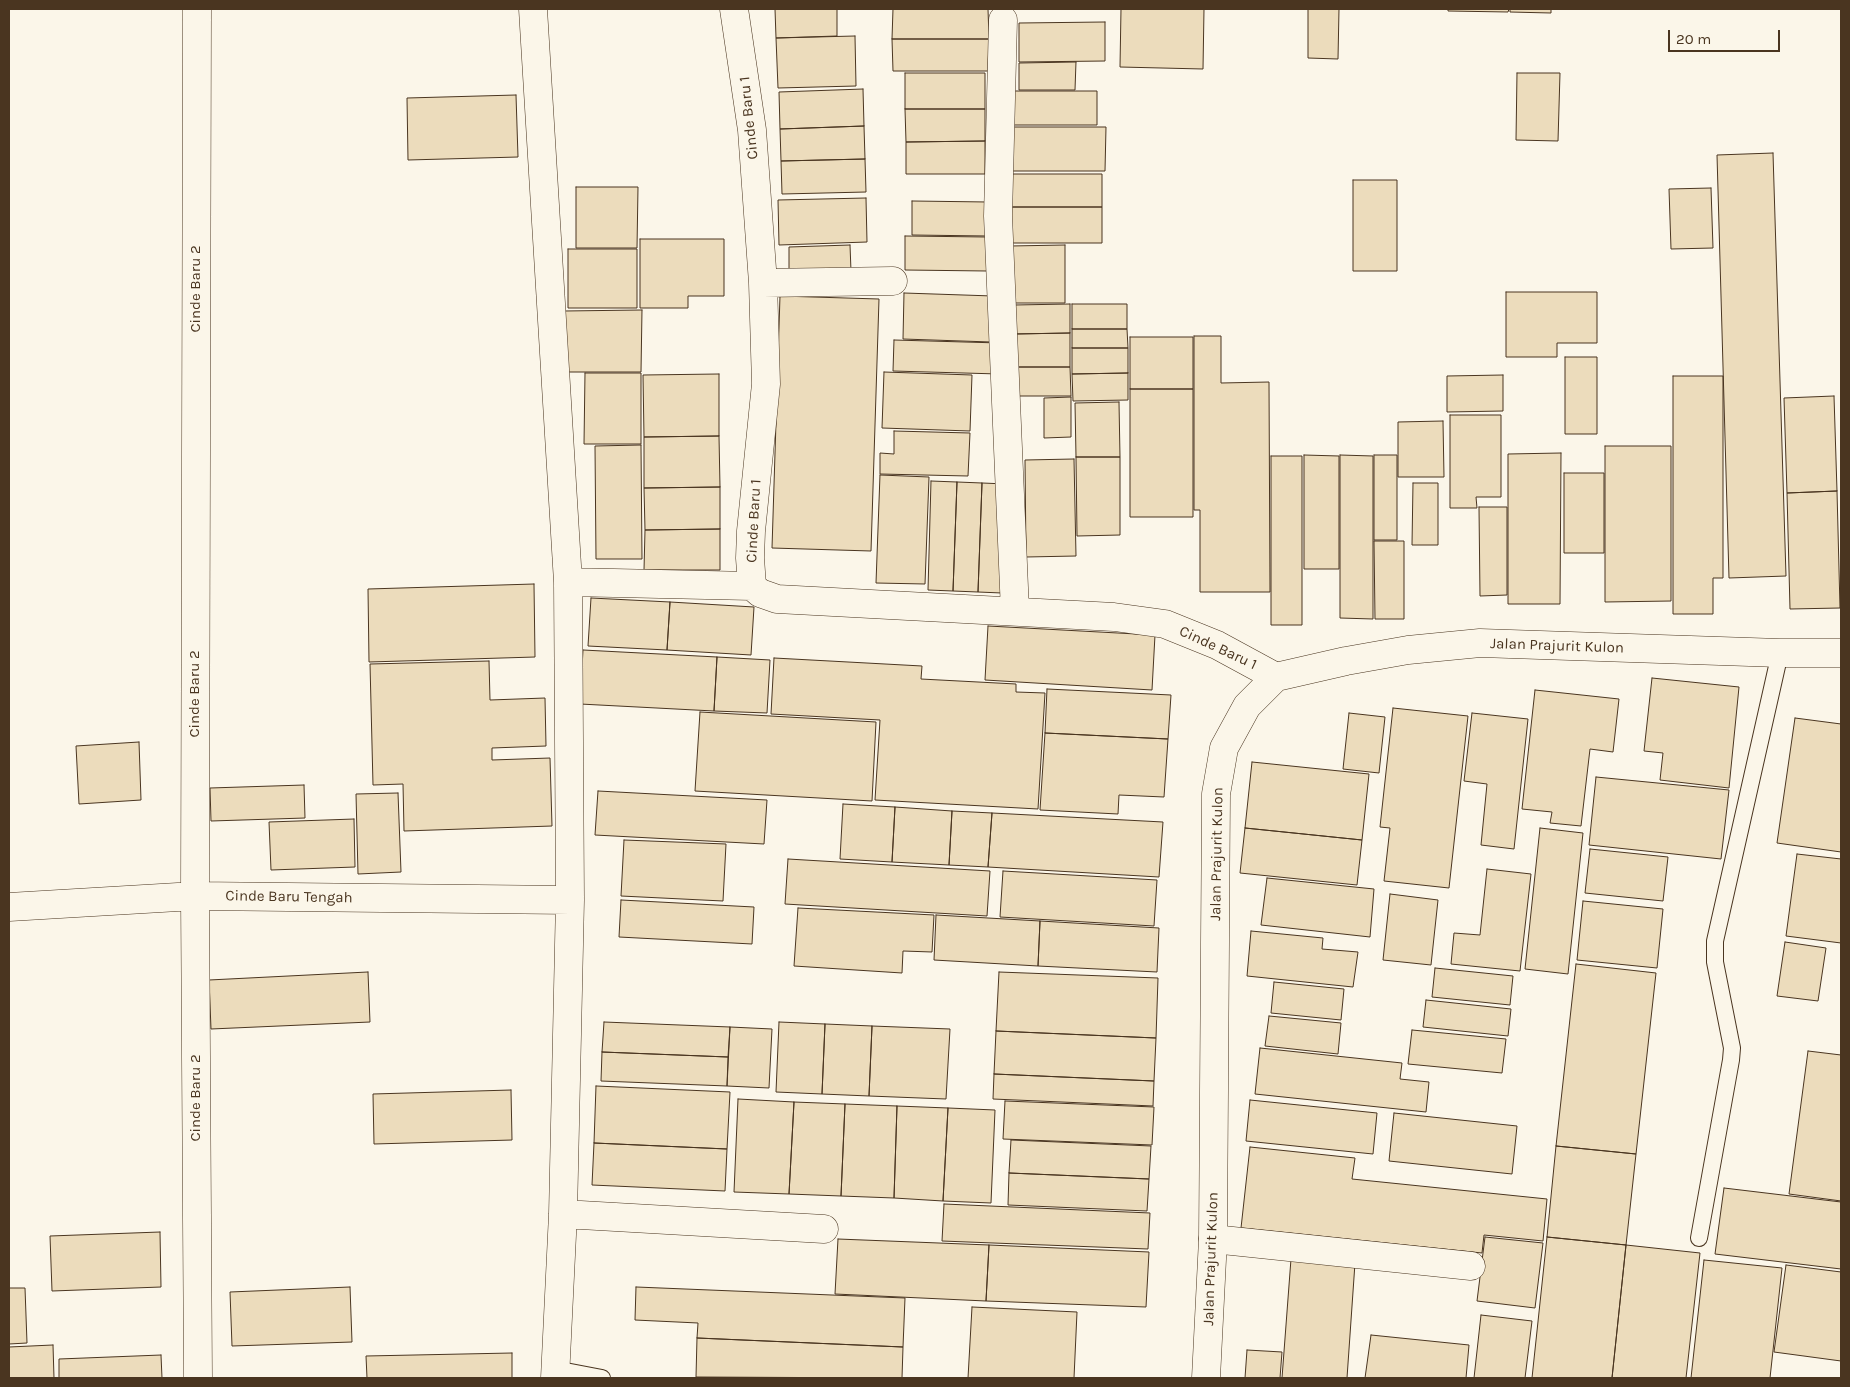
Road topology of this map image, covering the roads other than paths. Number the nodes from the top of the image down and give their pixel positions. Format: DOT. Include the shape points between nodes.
graph roads {
  1 [pos="197,9"];
  2 [pos="534,9"];
  3 [pos="734,9"];
  4 [pos="1003,20"];
  5 [pos="893,281"];
  6 [pos="763,283"];
  7 [pos="568,582"];
  8 [pos="752,586"];
  9 [pos="1015,611"];
  10 [pos="1780,653"];
  11 [pos="1841,654"];
  12 [pos="1276,677"];
  13 [pos="195,896"];
  14 [pos="570,900"];
  15 [pos="9,907"];
  16 [pos="563,1214"];
  17 [pos="824,1229"];
  18 [pos="1699,1238"];
  19 [pos="1213,1239"];
  20 [pos="1471,1266"];
  21 [pos="555,1373"];
  22 [pos="198,1378"];
  23 [pos="602,1378"];
  24 [pos="1206,1378"];
  1 -- 13 [label="street, Cinde Baru 2"];
  2 -- 7 [label="street"];
  3 -- 6 [label="street, Cinde Baru 1" via="752,130"];
  4 -- 9 [label="street" via="998,216"];
  5 -- 6 [label="street"];
  6 -- 8 [label="street, Cinde Baru 1" via="766,384 751,531"];
  7 -- 8 [label="street"];
  7 -- 14 [label="street"];
  8 -- 9 [label="street, Cinde Baru 1" via="760,593 777,599"];
  9 -- 12 [label="street, Cinde Baru 1" via="1114,616 1165,624 1216,645"];
  10 -- 11 [label="street, Jalan Prajurit Kulon"];
  10 -- 12 [label="street, Jalan Prajurit Kulon" via="1480,643 1408,650"];
  10 -- 18 [label="lane" via="1715,941 1715,962 1732,1048"];
  12 -- 19 [label="street, Jalan Prajurit Kulon" via="1247,706 1224,748 1216,794"];
  13 -- 14 [label="street, Cinde Baru Tengah"];
  13 -- 15 [label="street, Cinde Baru Tengah"];
  13 -- 22 [label="street, Cinde Baru 2"];
  14 -- 16 [label="street"];
  16 -- 17 [label="street"];
  16 -- 21 [label="street"];
  19 -- 20 [label="street"];
  19 -- 24 [label="street, Jalan Prajurit Kulon"];
  21 -- 23 [label="lane"];
}
